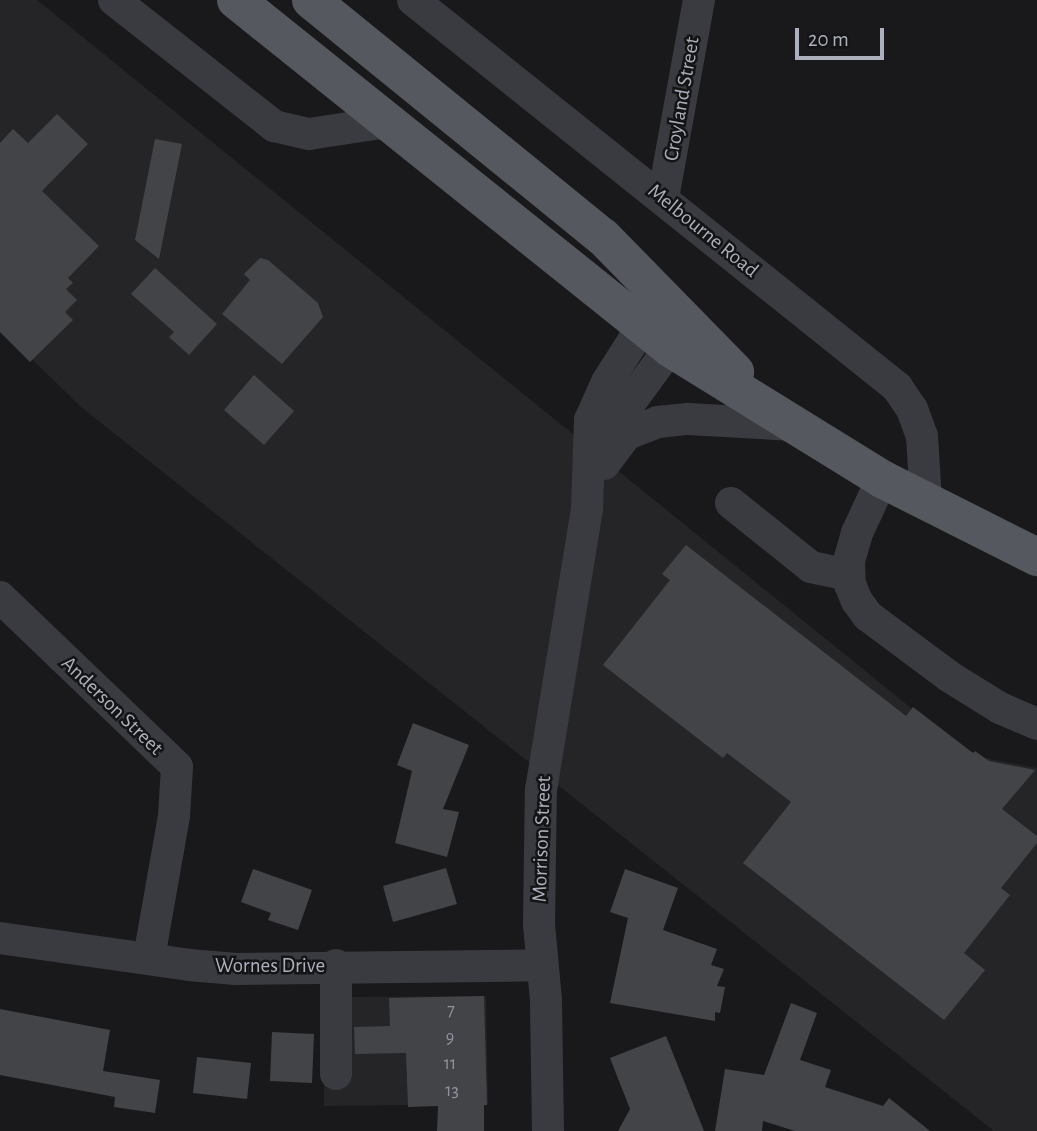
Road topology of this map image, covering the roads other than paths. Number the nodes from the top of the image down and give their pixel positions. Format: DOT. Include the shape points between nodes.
graph roads {
  1 [pos="114,0"];
  2 [pos="236,0"];
  3 [pos="312,0"];
  4 [pos="413,0"];
  5 [pos="699,0"];
  6 [pos="389,65"];
  7 [pos="375,112"];
  8 [pos="663,198"];
  9 [pos="664,330"];
  10 [pos="780,415"];
  11 [pos="604,464"];
  12 [pos="882,479"];
  13 [pos="926,502"];
  14 [pos="730,503"];
  15 [pos="587,509"];
  16 [pos="1037,557"];
  17 [pos="849,575"];
  18 [pos="0,597"];
  19 [pos="1037,724"];
  20 [pos="0,938"];
  21 [pos="149,958"];
  22 [pos="336,965"];
  23 [pos="542,965"];
  24 [pos="336,1074"];
  25 [pos="548,1131"];
  1 -- 7 [label="street" via="274,126 309,134"];
  2 -- 7 [label="main road"];
  3 -- 6 [label="main road"];
  4 -- 8 [label="street, Melbourne Road"];
  5 -- 8 [label="street, Croyland Street"];
  6 -- 7 [label="main road"];
  6 -- 9 [label="main road" via="626,257"];
  7 -- 9 [label="main road"];
  8 -- 13 [label="street, Melbourne Road" via="898,387 922,436"];
  9 -- 10 [label="main road"];
  9 -- 11 [label="street, Morrison Street"];
  9 -- 15 [label="street, Morrison Street" via="607,382 590,420"];
  10 -- 11 [label="street, Morrison Street" via="651,423 627,434"];
  10 -- 12 [label="main road"];
  11 -- 15 [label="street, Morrison Street"];
  12 -- 13 [label="main road"];
  12 -- 17 [label="street" via="857,533"];
  13 -- 16 [label="main road"];
  14 -- 17 [label="street" via="811,567"];
  15 -- 23 [label="street, Morrison Street" via="541,790"];
  17 -- 19 [label="street" via="853,593 868,616 950,677 1000,708"];
  18 -- 21 [label="street, Anderson Street" via="177,767 174,816"];
  20 -- 21 [label="street, Wornes Drive"];
  21 -- 22 [label="street, Wornes Drive" via="236,969"];
  22 -- 23 [label="street, Wornes Drive"];
  22 -- 24 [label="street"];
  23 -- 25 [label="street, Morrison Street"];
}
